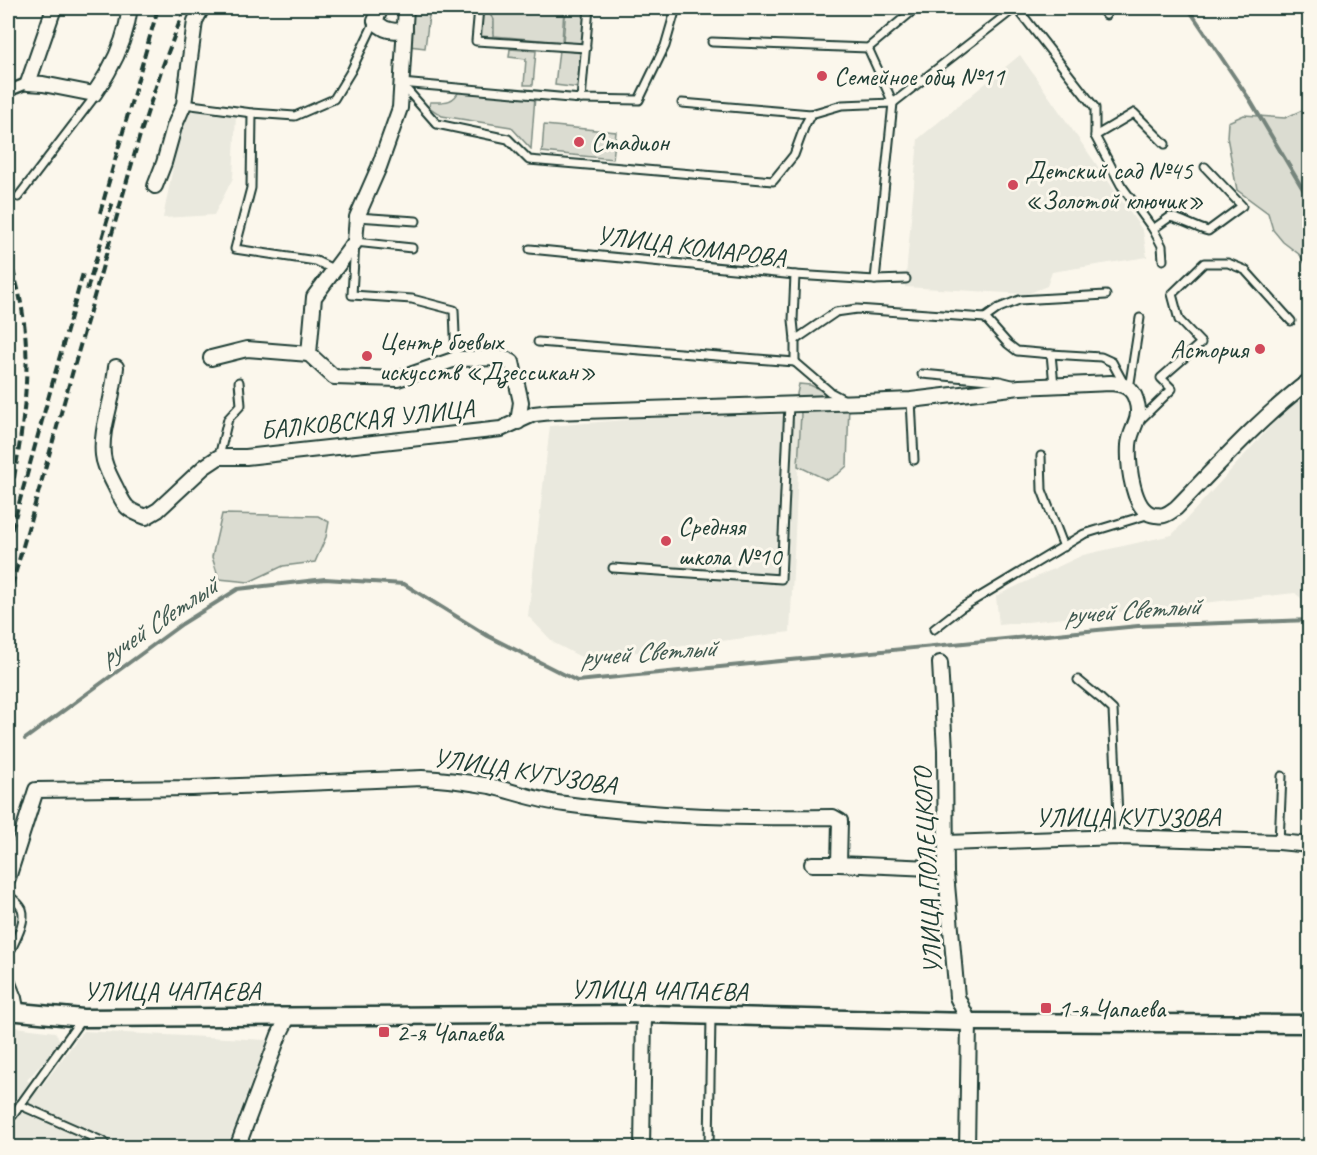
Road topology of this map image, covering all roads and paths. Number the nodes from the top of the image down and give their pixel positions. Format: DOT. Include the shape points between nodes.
graph roads {
  1 [pos="130,8"];
  2 [pos="202,8"];
  3 [pos="381,8"];
  4 [pos="406,8"];
  5 [pos="479,8"];
  6 [pos="589,8"];
  7 [pos="675,8"];
  8 [pos="916,8"];
  9 [pos="1016,8"];
  10 [pos="1100,8"];
  11 [pos="51,9"];
  12 [pos="1106,15"];
  13 [pos="375,21"];
  14 [pos="405,29"];
  15 [pos="712,42"];
  16 [pos="586,48"];
  17 [pos="868,48"];
  18 [pos="28,83"];
  19 [pos="401,83"];
  20 [pos="8,91"];
  21 [pos="94,94"];
  22 [pos="581,99"];
  23 [pos="682,103"];
  24 [pos="892,103"];
  25 [pos="184,104"];
  26 [pos="252,113"];
  27 [pos="811,114"];
  28 [pos="1095,136"];
  29 [pos="1165,144"];
  30 [pos="1205,167"];
  31 [pos="155,186"];
  32 [pos="18,197"];
  33 [pos="357,217"];
  34 [pos="416,221"];
  35 [pos="1153,229"];
  36 [pos="355,242"];
  37 [pos="412,248"];
  38 [pos="530,249"];
  39 [pos="1163,260"];
  40 [pos="335,270"];
  41 [pos="795,275"];
  42 [pos="906,279"];
  43 [pos="875,280"];
  44 [pos="1106,295"];
  45 [pos="985,318"];
  46 [pos="1140,318"];
  47 [pos="1291,321"];
  48 [pos="795,340"];
  49 [pos="538,342"];
  50 [pos="309,354"];
  51 [pos="1051,354"];
  52 [pos="211,358"];
  53 [pos="456,359"];
  54 [pos="795,362"];
  55 [pos="117,367"];
  56 [pos="922,374"];
  57 [pos="1310,380"];
  58 [pos="239,382"];
  59 [pos="1054,385"];
  60 [pos="1020,387"];
  61 [pos="1126,387"];
  62 [pos="911,400"];
  63 [pos="849,403"];
  64 [pos="789,404"];
  65 [pos="518,422"];
  66 [pos="1136,424"];
  67 [pos="1041,456"];
  68 [pos="219,457"];
  69 [pos="914,460"];
  70 [pos="1150,514"];
  71 [pos="1064,547"];
  72 [pos="613,568"];
  73 [pos="934,629"];
  74 [pos="940,663"];
  75 [pos="1078,680"];
  76 [pos="1282,776"];
  77 [pos="1119,837"];
  78 [pos="1279,842"];
  79 [pos="947,843"];
  80 [pos="1310,845"];
  81 [pos="812,864"];
  82 [pos="840,864"];
  83 [pos="946,873"];
  84 [pos="8,878"];
  85 [pos="8,895"];
  86 [pos="8,956"];
  87 [pos="8,982"];
  88 [pos="12,1012"];
  89 [pos="644,1014"];
  90 [pos="711,1016"];
  91 [pos="288,1017"];
  92 [pos="83,1018"];
  93 [pos="969,1022"];
  94 [pos="1310,1024"];
  95 [pos="20,1105"];
  96 [pos="8,1117"];
  97 [pos="104,1142"];
  98 [pos="237,1148"];
  99 [pos="642,1148"];
  100 [pos="709,1148"];
  101 [pos="967,1148"];
  1 -- 21 [label="street" via="110,70"];
  2 -- 25 [label="street" via="195,21"];
  3 -- 13 [label="street"];
  4 -- 14 [label="street"];
  5 -- 16 [label="lane" via="476,41"];
  6 -- 16 [label="lane"];
  7 -- 22 [label="lane" via="665,46 639,100"];
  8 -- 17 [label="lane"];
  9 -- 24 [label="lane"];
  9 -- 28 [label="lane" via="1095,108"];
  10 -- 12 [label="lane"];
  11 -- 18 [label="street"];
  13 -- 14 [label="street" via="388,30"];
  13 -- 26 [label="lane" via="334,99 295,116"];
  14 -- 19 [label="street"];
  15 -- 17 [label="lane"];
  16 -- 22 [label="lane"];
  17 -- 24 [label="lane"];
  18 -- 20 [label="street"];
  18 -- 21 [label="street"];
  19 -- 22 [label="lane"];
  19 -- 27 [label="lane" via="437,124 508,139 529,160 773,181 794,155"];
  19 -- 33 [label="street" via="400,108"];
  21 -- 32 [label="lane"];
  23 -- 27 [label="lane"];
  24 -- 27 [label="lane" via="842,105"];
  24 -- 43 [label="lane"];
  25 -- 26 [label="lane"];
  25 -- 31 [label="street"];
  26 -- 40 [label="lane" via="251,188 235,249 316,261"];
  28 -- 29 [label="lane" via="1134,113"];
  28 -- 35 [label="lane" via="1121,185"];
  30 -- 35 [label="lane" via="1242,206 1208,231 1170,217"];
  33 -- 34 [label="lane"];
  33 -- 36 [label="street"];
  35 -- 39 [label="lane" via="1162,246"];
  36 -- 37 [label="lane"];
  36 -- 40 [label="street"];
  36 -- 53 [label="lane" via="352,295 412,299 454,310"];
  38 -- 41 [label="lane, УЛИЦА КОМАРОВА"];
  40 -- 50 [label="street" via="314,297"];
  41 -- 43 [label="lane"];
  41 -- 48 [label="lane, УЛИЦА КОМАРОВА"];
  42 -- 43 [label="lane"];
  44 -- 45 [label="lane" via="1019,300"];
  45 -- 48 [label="lane" via="856,309 836,312"];
  45 -- 51 [label="lane" via="1017,351"];
  46 -- 61 [label="lane"];
  47 -- 66 [label="lane" via="1245,270 1228,263 1204,263 1172,294 1179,320 1201,343 1161,378 1172,389"];
  48 -- 54 [label="lane, УЛИЦА КОМАРОВА"];
  49 -- 54 [label="lane"];
  50 -- 52 [label="street" via="247,349"];
  50 -- 53 [label="street" via="334,376 398,379"];
  51 -- 59 [label="lane"];
  51 -- 61 [label="lane" via="1101,357 1112,362"];
  53 -- 65 [label="street" via="503,358 513,362 521,402"];
  54 -- 63 [label="lane"];
  55 -- 68 [label="street" via="103,456 106,469 130,511 146,517 158,510"];
  56 -- 60 [label="lane" via="1000,381"];
  57 -- 70 [label="street" via="1289,395 1176,508 1164,516"];
  58 -- 68 [label="lane" via="241,405 228,419"];
  59 -- 60 [label="street, БАЛКОВСКАЯ УЛИЦА"];
  59 -- 61 [label="street, БАЛКОВСКАЯ УЛИЦА" via="1111,382"];
  60 -- 62 [label="street, БАЛКОВСКАЯ УЛИЦА"];
  61 -- 66 [label="street" via="1137,402"];
  62 -- 63 [label="street, БАЛКОВСКАЯ УЛИЦА"];
  62 -- 69 [label="lane"];
  63 -- 64 [label="street, БАЛКОВСКАЯ УЛИЦА"];
  64 -- 65 [label="street, БАЛКОВСКАЯ УЛИЦА" via="552,412 534,414"];
  64 -- 72 [label="lane" via="781,579"];
  65 -- 68 [label="street, БАЛКОВСКАЯ УЛИЦА" via="501,429"];
  66 -- 70 [label="street" via="1129,441 1129,461 1134,491"];
  67 -- 71 [label="lane" via="1042,490"];
  70 -- 71 [label="lane" via="1084,534"];
  71 -- 73 [label="lane"];
  74 -- 79 [label="street, УЛИЦА ПОЛЕЦКОГО"];
  75 -- 77 [label="lane" via="1113,710"];
  76 -- 78 [label="lane"];
  77 -- 78 [label="street, УЛИЦА КУТУЗОВА"];
  77 -- 79 [label="street, УЛИЦА КУТУЗОВА"];
  78 -- 80 [label="street, УЛИЦА КУТУЗОВА"];
  79 -- 83 [label="street, УЛИЦА ПОЛЕЦКОГО"];
  81 -- 82 [label="street"];
  82 -- 83 [label="street" via="931,868"];
  82 -- 84 [label="street, УЛИЦА КУТУЗОВА" via="840,821 833,817 711,817 597,808 562,804 490,786 422,778 36,790"];
  83 -- 93 [label="street, УЛИЦА ПОЛЕЦКОГО" via="957,997"];
  85 -- 86 [label="lane" via="22,908 23,917"];
  87 -- 88 [label="street" via="14,998"];
  88 -- 92 [label="street, УЛИЦА ЧАПАЕВА"];
  89 -- 90 [label="street, УЛИЦА ЧАПАЕВА"];
  89 -- 91 [label="street, УЛИЦА ЧАПАЕВА"];
  89 -- 99 [label="street"];
  90 -- 93 [label="street, УЛИЦА ЧАПАЕВА"];
  90 -- 100 [label="lane"];
  91 -- 92 [label="street, УЛИЦА ЧАПАЕВА"];
  91 -- 98 [label="street"];
  92 -- 95 [label="lane"];
  93 -- 94 [label="street, УЛИЦА ЧАПАЕВА"];
  93 -- 101 [label="street, УЛИЦА ПОЛЕЦКОГО"];
  95 -- 96 [label="lane"];
  95 -- 97 [label="lane"];
}
